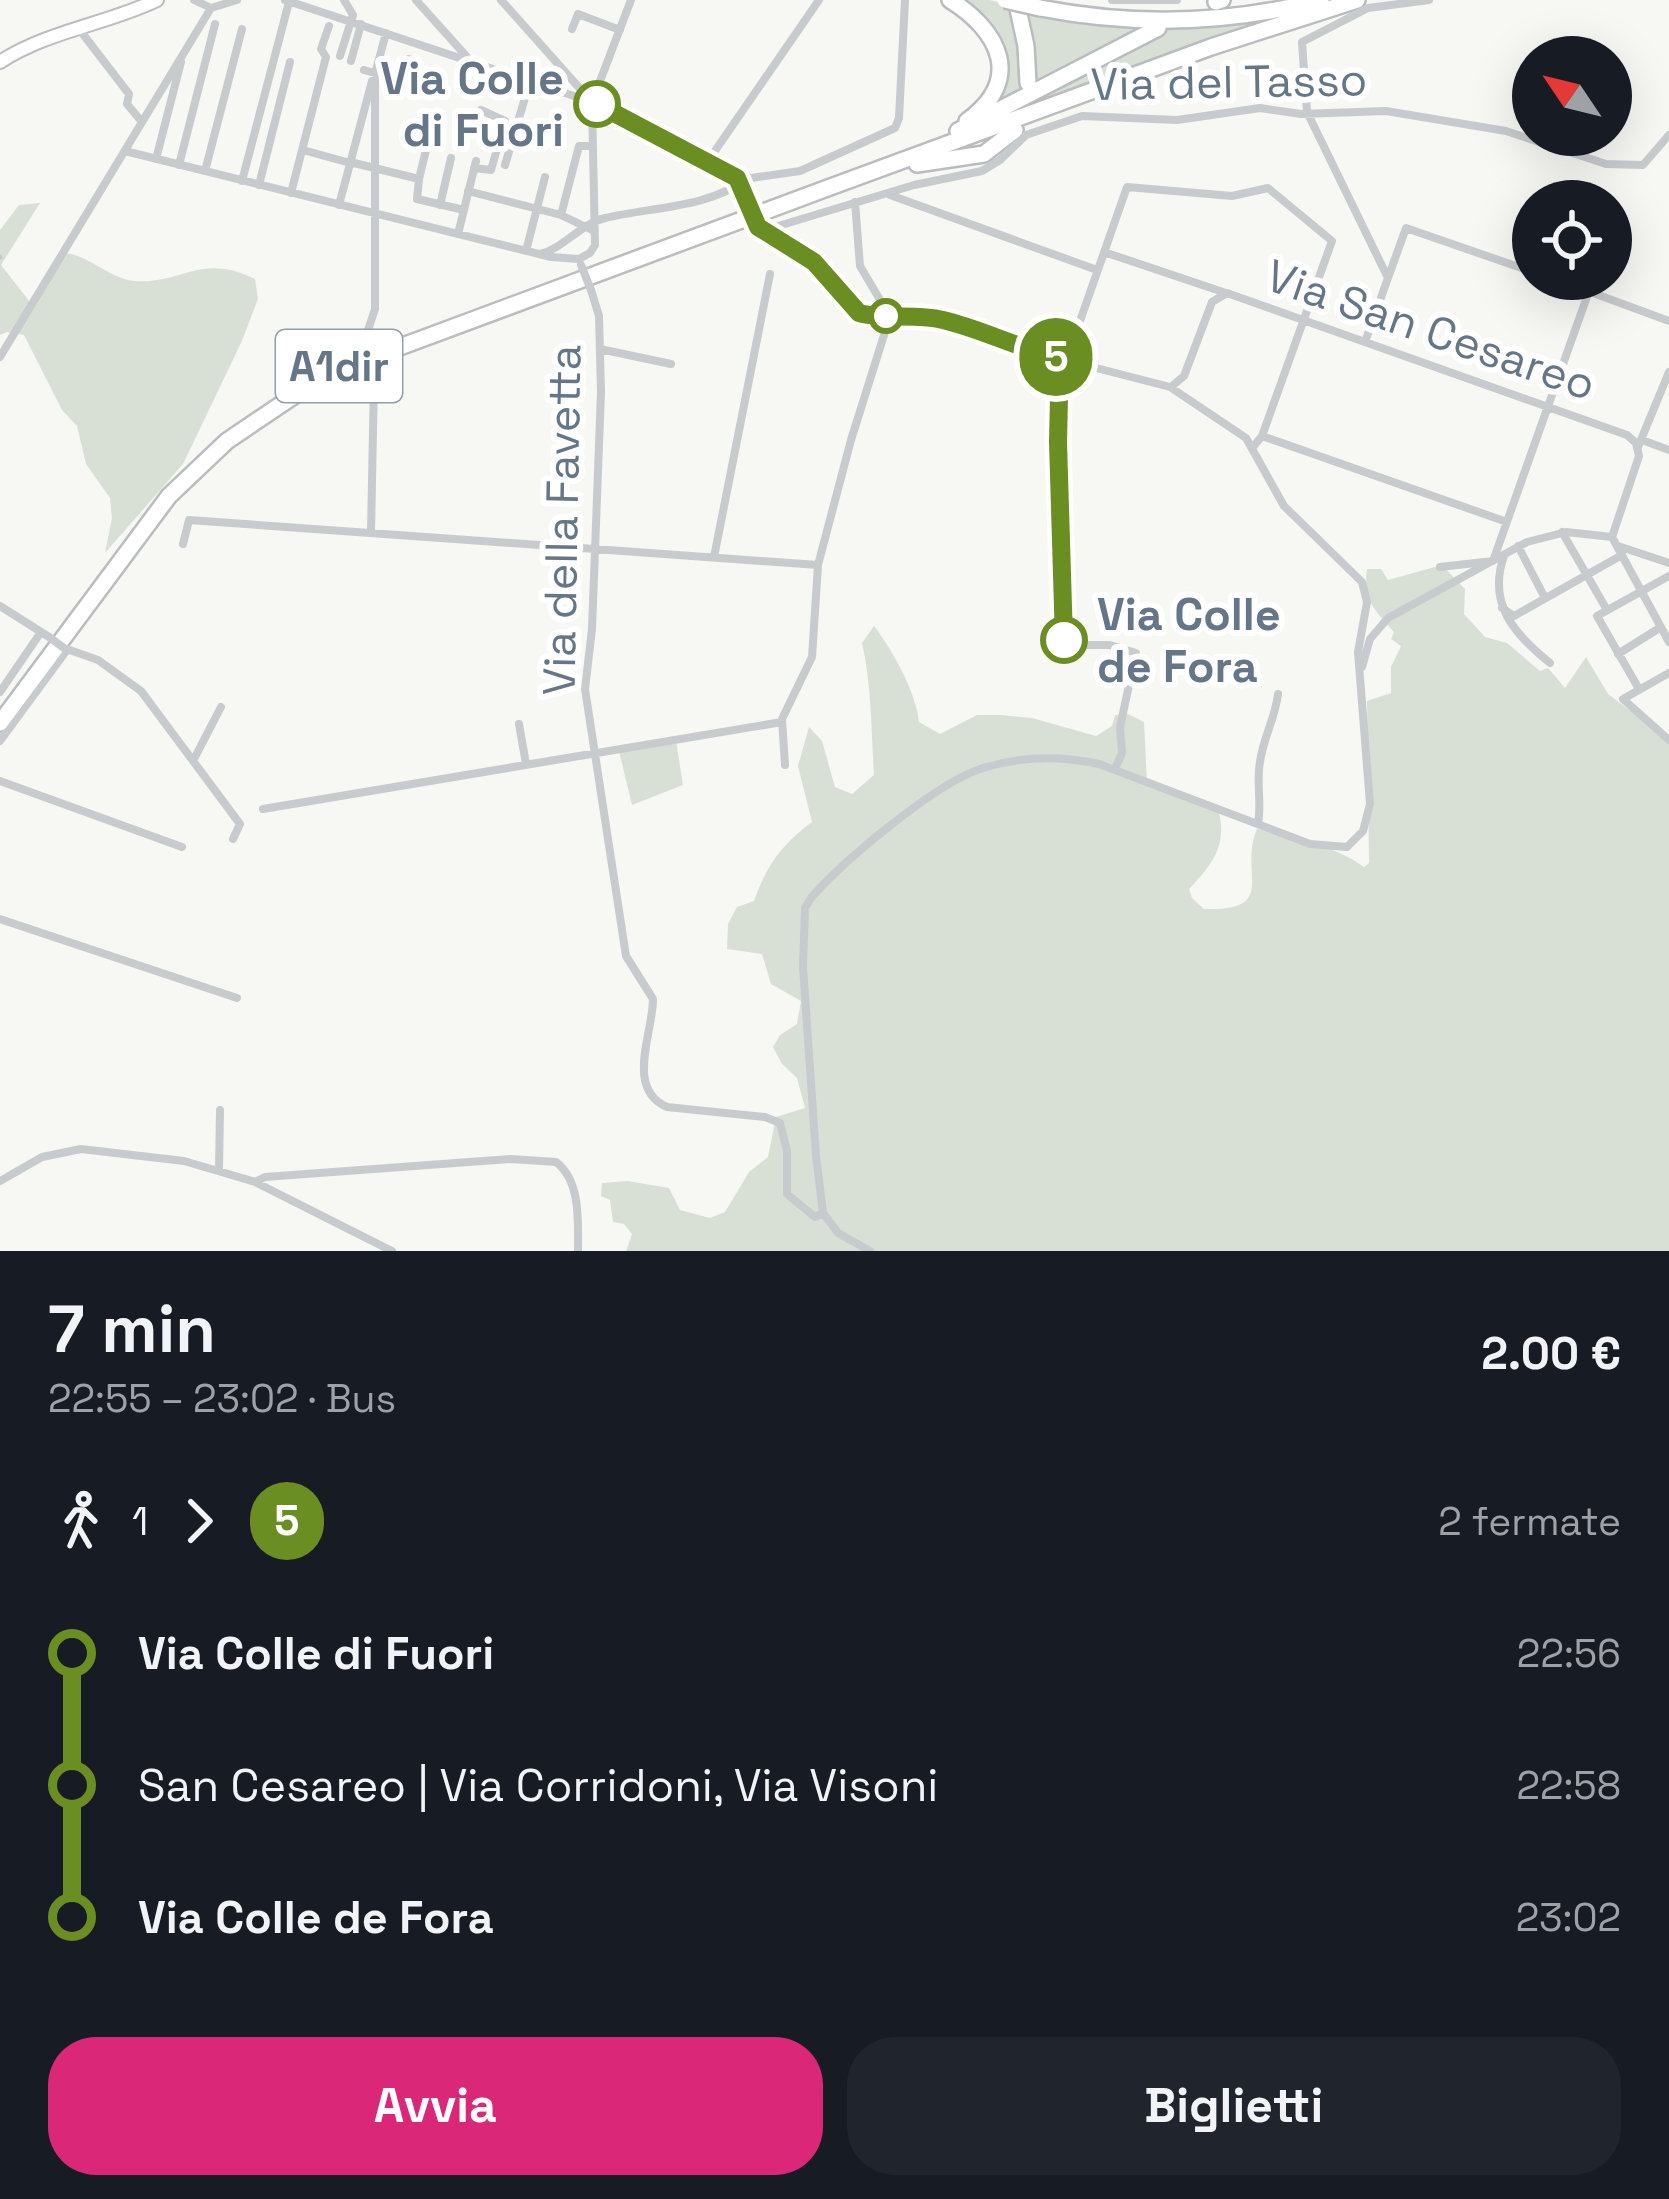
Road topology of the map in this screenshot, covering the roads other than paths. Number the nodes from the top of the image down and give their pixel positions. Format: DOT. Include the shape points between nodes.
graph roads {
  1 [pos="158,0"];
  2 [pos="194,0"];
  3 [pos="237,0"];
  4 [pos="344,0"];
  5 [pos="416,0"];
  6 [pos="501,0"];
  7 [pos="584,0"];
  8 [pos="617,0"];
  9 [pos="819,0"];
  10 [pos="905,0"];
  11 [pos="950,0"];
  12 [pos="1005,0"];
  13 [pos="1016,0"];
  14 [pos="1112,0"];
  15 [pos="1177,0"];
  16 [pos="1290,0"];
  17 [pos="1321,0"];
  18 [pos="1357,0"];
  19 [pos="1429,0"];
  20 [pos="287,1"];
  21 [pos="630,2"];
  22 [pos="1042,4"];
  23 [pos="212,8"];
  24 [pos="578,14"];
  25 [pos="357,23"];
  26 [pos="215,24"];
  27 [pos="328,26"];
  28 [pos="572,28"];
  29 [pos="1158,28"];
  30 [pos="79,29"];
  31 [pos="242,29"];
  32 [pos="620,30"];
  33 [pos="386,33"];
  34 [pos="183,54"];
  35 [pos="340,56"];
  36 [pos="3,57"];
  37 [pos="409,59"];
  38 [pos="351,61"];
  39 [pos="470,61"];
  40 [pos="290,62"];
  41 [pos="364,70"];
  42 [pos="376,74"];
  43 [pos="530,81"];
  44 [pos="1028,83"];
  45 [pos="592,102"];
  46 [pos="481,110"];
  47 [pos="1308,114"];
  48 [pos="142,122"];
  49 [pos="1015,130"];
  50 [pos="1669,135"];
  51 [pos="928,145"];
  52 [pos="593,146"];
  53 [pos="303,150"];
  54 [pos="125,151"];
  55 [pos="426,151"];
  56 [pos="451,158"];
  57 [pos="157,159"];
  58 [pos="708,161"];
  59 [pos="350,162"];
  60 [pos="179,165"];
  61 [pos="505,165"];
  62 [pos="376,168"];
  63 [pos="206,171"];
  64 [pos="862,176"];
  65 [pos="545,177"];
  66 [pos="419,179"];
  67 [pos="242,181"];
  68 [pos="735,183"];
  69 [pos="259,185"];
  70 [pos="468,191"];
  71 [pos="291,193"];
  72 [pos="886,194"];
  73 [pos="855,202"];
  74 [pos="339,205"];
  75 [pos="440,205"];
  76 [pos="537,208"];
  77 [pos="749,209"];
  78 [pos="464,210"];
  79 [pos="376,214"];
  80 [pos="561,215"];
  81 [pos="610,219"];
  82 [pos="754,222"];
  83 [pos="594,226"];
  84 [pos="763,231"];
  85 [pos="458,234"];
  86 [pos="558,247"];
  87 [pos="526,251"];
  88 [pos="1104,252"];
  89 [pos="538,254"];
  90 [pos="550,257"];
  91 [pos="580,262"];
  92 [pos="1512,265"];
  93 [pos="1097,270"];
  94 [pos="770,274"];
  95 [pos="1388,278"];
  96 [pos="1227,293"];
  97 [pos="1586,300"];
  98 [pos="1613,300"];
  99 [pos="890,316"];
  100 [pos="1303,319"];
  101 [pos="1669,321"];
  102 [pos="1365,342"];
  103 [pos="600,349"];
  104 [pos="365,352"];
  105 [pos="0,357"];
  106 [pos="1068,359"];
  107 [pos="370,364"];
  108 [pos="670,364"];
  109 [pos="1669,372"];
  110 [pos="1170,386"];
  111 [pos="1548,406"];
  112 [pos="1262,436"];
  113 [pos="1641,444"];
  114 [pos="1253,447"];
  115 [pos="1669,450"];
  116 [pos="1507,522"];
  117 [pos="371,532"];
  118 [pos="1562,532"];
  119 [pos="1615,541"];
  120 [pos="183,544"];
  121 [pos="1518,547"];
  122 [pos="595,548"];
  123 [pos="1504,555"];
  124 [pos="1622,555"];
  125 [pos="714,557"];
  126 [pos="1493,561"];
  127 [pos="1669,563"];
  128 [pos="818,565"];
  129 [pos="1440,567"];
  130 [pos="1587,574"];
  131 [pos="1669,576"];
  132 [pos="1641,591"];
  133 [pos="1545,598"];
  134 [pos="0,606"];
  135 [pos="1502,608"];
  136 [pos="1607,610"];
  137 [pos="1663,625"];
  138 [pos="45,635"];
  139 [pos="1669,642"];
  140 [pos="65,649"];
  141 [pos="1618,654"];
  142 [pos="1550,663"];
  143 [pos="1362,668"];
  144 [pos="1669,673"];
  145 [pos="1639,689"];
  146 [pos="0,692"];
  147 [pos="1278,694"];
  148 [pos="220,707"];
  149 [pos="0,719"];
  150 [pos="782,722"];
  151 [pos="519,724"];
  152 [pos="1669,740"];
  153 [pos="0,741"];
  154 [pos="596,753"];
  155 [pos="194,759"];
  156 [pos="526,764"];
  157 [pos="784,765"];
  158 [pos="1115,770"];
  159 [pos="0,781"];
  160 [pos="262,809"];
  161 [pos="1258,824"];
  162 [pos="233,839"];
  163 [pos="182,847"];
  164 [pos="0,919"];
  165 [pos="237,998"];
  166 [pos="220,1110"];
  167 [pos="220,1169"];
  168 [pos="0,1181"];
  169 [pos="255,1182"];
  170 [pos="819,1215"];
  171 [pos="392,1251"];
  172 [pos="578,1251"];
  173 [pos="870,1251"];
  1 -- 30 [label="main road"];
  2 -- 23 [label="street"];
  3 -- 23 [label="street"];
  4 -- 25 [label="street"];
  5 -- 39 [label="street"];
  6 -- 45 [label="street"];
  7 -- 24 [label="street"];
  8 -- 21 [label="street"];
  9 -- 58 [label="street"];
  10 -- 68 [label="street" via="895,128 813,167"];
  11 -- 51 [label="highway" via="984,26 999,59 998,82 986,104"];
  12 -- 22 [label="highway, bridge"];
  13 -- 44 [label="highway"];
  14 -- 15 [label="street"];
  16 -- 22 [label="highway" via="1181,13"];
  17 -- 22 [label="highway" via="1213,19 1124,20"];
  18 -- 64 [label="highway, A1dir"];
  19 -- 47 [label="street" via="1368,8 1304,39"];
  20 -- 25 [label="street"];
  20 -- 67 [label="street"];
  21 -- 32 [label="street"];
  23 -- 34 [label="street"];
  24 -- 28 [label="street"];
  24 -- 32 [label="street"];
  25 -- 33 [label="street"];
  25 -- 35 [label="street"];
  25 -- 38 [label="street"];
  26 -- 60 [label="street"];
  27 -- 53 [label="street"];
  29 -- 51 [label="highway, A1dir"];
  30 -- 36 [label="main road"];
  30 -- 48 [label="street"];
  31 -- 63 [label="street"];
  32 -- 45 [label="street"];
  33 -- 39 [label="street"];
  33 -- 42 [label="street"];
  34 -- 48 [label="street"];
  34 -- 57 [label="street"];
  37 -- 42 [label="street" via="403,81"];
  39 -- 43 [label="street"];
  40 -- 69 [label="street"];
  41 -- 42 [label="street"];
  42 -- 59 [label="street"];
  42 -- 62 [label="street"];
  43 -- 45 [label="street"];
  43 -- 61 [label="street"];
  45 -- 52 [label="street"];
  45 -- 58 [label="street"];
  46 -- 70 [label="street" via="505,121 491,170 475,165"];
  47 -- 50 [label="street, Via del Tasso" via="1420,115 1508,131 1606,164 1641,166"];
  47 -- 72 [label="street, Via del Tasso" via="1258,108 1174,121 1078,116 1027,134 982,171"];
  47 -- 95 [label="street"];
  48 -- 54 [label="street"];
  49 -- 64 [label="highway" via="981,155"];
  51 -- 149 [label="highway, A1dir" via="380,349 291,391 226,436 158,502"];
  52 -- 80 [label="street" via="579,146"];
  52 -- 83 [label="street"];
  53 -- 59 [label="street"];
  53 -- 71 [label="street"];
  54 -- 57 [label="street"];
  54 -- 105 [label="street"];
  55 -- 66 [label="street"];
  56 -- 75 [label="street"];
  57 -- 60 [label="street"];
  58 -- 68 [label="street"];
  59 -- 62 [label="street"];
  59 -- 74 [label="street"];
  60 -- 63 [label="street"];
  62 -- 66 [label="street"];
  62 -- 79 [label="street"];
  63 -- 67 [label="street"];
  64 -- 149 [label="highway, A1dir" via="367,360 272,408 165,501"];
  65 -- 76 [label="street"];
  66 -- 75 [label="street" via="416,198"];
  67 -- 69 [label="street"];
  68 -- 77 [label="street"];
  68 -- 81 [label="street" via="688,203"];
  69 -- 71 [label="street"];
  70 -- 76 [label="street"];
  70 -- 78 [label="street"];
  71 -- 74 [label="street"];
  72 -- 73 [label="street, Via del Tasso"];
  72 -- 93 [label="street"];
  73 -- 84 [label="street, Via del Tasso"];
  73 -- 99 [label="street" via="861,268"];
  74 -- 79 [label="street"];
  75 -- 78 [label="street"];
  76 -- 80 [label="street"];
  76 -- 87 [label="street"];
  78 -- 85 [label="street"];
  79 -- 85 [label="street"];
  79 -- 104 [label="street" via="375,309"];
  80 -- 83 [label="street"];
  81 -- 83 [label="street"];
  81 -- 83 [label="street"];
  82 -- 84 [label="street"];
  83 -- 86 [label="street"];
  83 -- 91 [label="street" via="592,250"];
  84 -- 99 [label="street" via="814,262 855,311"];
  85 -- 87 [label="street"];
  86 -- 89 [label="street"];
  86 -- 90 [label="street"];
  87 -- 89 [label="street"];
  88 -- 93 [label="street"];
  88 -- 96 [label="street"];
  88 -- 100 [label="street" via="1127,187 1232,196 1268,188 1331,242"];
  89 -- 90 [label="street"];
  90 -- 91 [label="street"];
  91 -- 103 [label="street, Via della Favetta, bridge"];
  92 -- 95 [label="street" via="1406,228"];
  93 -- 106 [label="street"];
  94 -- 125 [label="street"];
  95 -- 102 [label="street"];
  96 -- 100 [label="street, Via San Cesareo"];
  96 -- 110 [label="street, Via San Cesareo" via="1209,306 1184,376"];
  97 -- 111 [label="street"];
  98 -- 101 [label="street"];
  99 -- 106 [label="street" via="949,321"];
  99 -- 128 [label="street"];
  100 -- 102 [label="street, Via San Cesareo"];
  100 -- 112 [label="street"];
  102 -- 111 [label="street, Via San Cesareo"];
  103 -- 108 [label="street"];
  103 -- 122 [label="street, Via della Favetta"];
  106 -- 110 [label="street"];
  106 -- 158 [label="street" via="1058,420 1063,634 1068,644 1136,654"];
  107 -- 117 [label="street"];
  109 -- 113 [label="street"];
  110 -- 114 [label="street"];
  111 -- 113 [label="street, Via San Cesareo"];
  111 -- 116 [label="street"];
  112 -- 114 [label="street"];
  112 -- 116 [label="street"];
  113 -- 115 [label="street"];
  113 -- 119 [label="street, Via San Cesareo"];
  114 -- 143 [label="street" via="1284,506 1365,588"];
  116 -- 126 [label="street"];
  117 -- 120 [label="street" via="189,520"];
  117 -- 122 [label="street"];
  118 -- 119 [label="street"];
  118 -- 121 [label="street"];
  118 -- 130 [label="street"];
  119 -- 124 [label="street"];
  119 -- 127 [label="street"];
  121 -- 123 [label="street"];
  121 -- 133 [label="street"];
  122 -- 125 [label="street"];
  122 -- 154 [label="street, Via della Favetta" via="585,689"];
  123 -- 126 [label="street"];
  123 -- 135 [label="street" via="1497,580"];
  124 -- 130 [label="street"];
  124 -- 132 [label="street"];
  125 -- 128 [label="street"];
  126 -- 129 [label="street"];
  126 -- 143 [label="street" via="1388,618 1370,639"];
  128 -- 150 [label="street" via="812,657"];
  130 -- 133 [label="street"];
  130 -- 136 [label="street"];
  131 -- 132 [label="street"];
  132 -- 136 [label="street"];
  132 -- 137 [label="street"];
  133 -- 135 [label="street" via="1512,616"];
  134 -- 138 [label="street"];
  135 -- 142 [label="street"];
  136 -- 141 [label="street" via="1597,616"];
  137 -- 139 [label="street"];
  137 -- 141 [label="street"];
  138 -- 140 [label="street, bridge"];
  138 -- 146 [label="street"];
  140 -- 153 [label="street"];
  140 -- 155 [label="street" via="137,687"];
  141 -- 145 [label="street"];
  143 -- 161 [label="street" via="1370,804 1360,836 1325,848"];
  144 -- 145 [label="street"];
  145 -- 152 [label="street" via="1623,699"];
  147 -- 161 [label="street" via="1258,767"];
  148 -- 155 [label="street"];
  150 -- 154 [label="street"];
  150 -- 157 [label="street"];
  151 -- 156 [label="street"];
  154 -- 156 [label="street"];
  154 -- 170 [label="street, Via della Favetta" via="626,956 653,999 644,1062 651,1095 667,1107 780,1123 787,1194"];
  155 -- 162 [label="street" via="240,824"];
  156 -- 160 [label="street"];
  158 -- 161 [label="street"];
  158 -- 170 [label="street" via="1066,757 981,769 868,842 811,898 803,966"];
  159 -- 163 [label="street"];
  164 -- 165 [label="street"];
  166 -- 167 [label="street"];
  167 -- 168 [label="street" via="81,1149 42,1157"];
  167 -- 169 [label="street"];
  169 -- 171 [label="street"];
  169 -- 172 [label="street" via="556,1162 575,1195"];
  170 -- 173 [label="street"];
}
